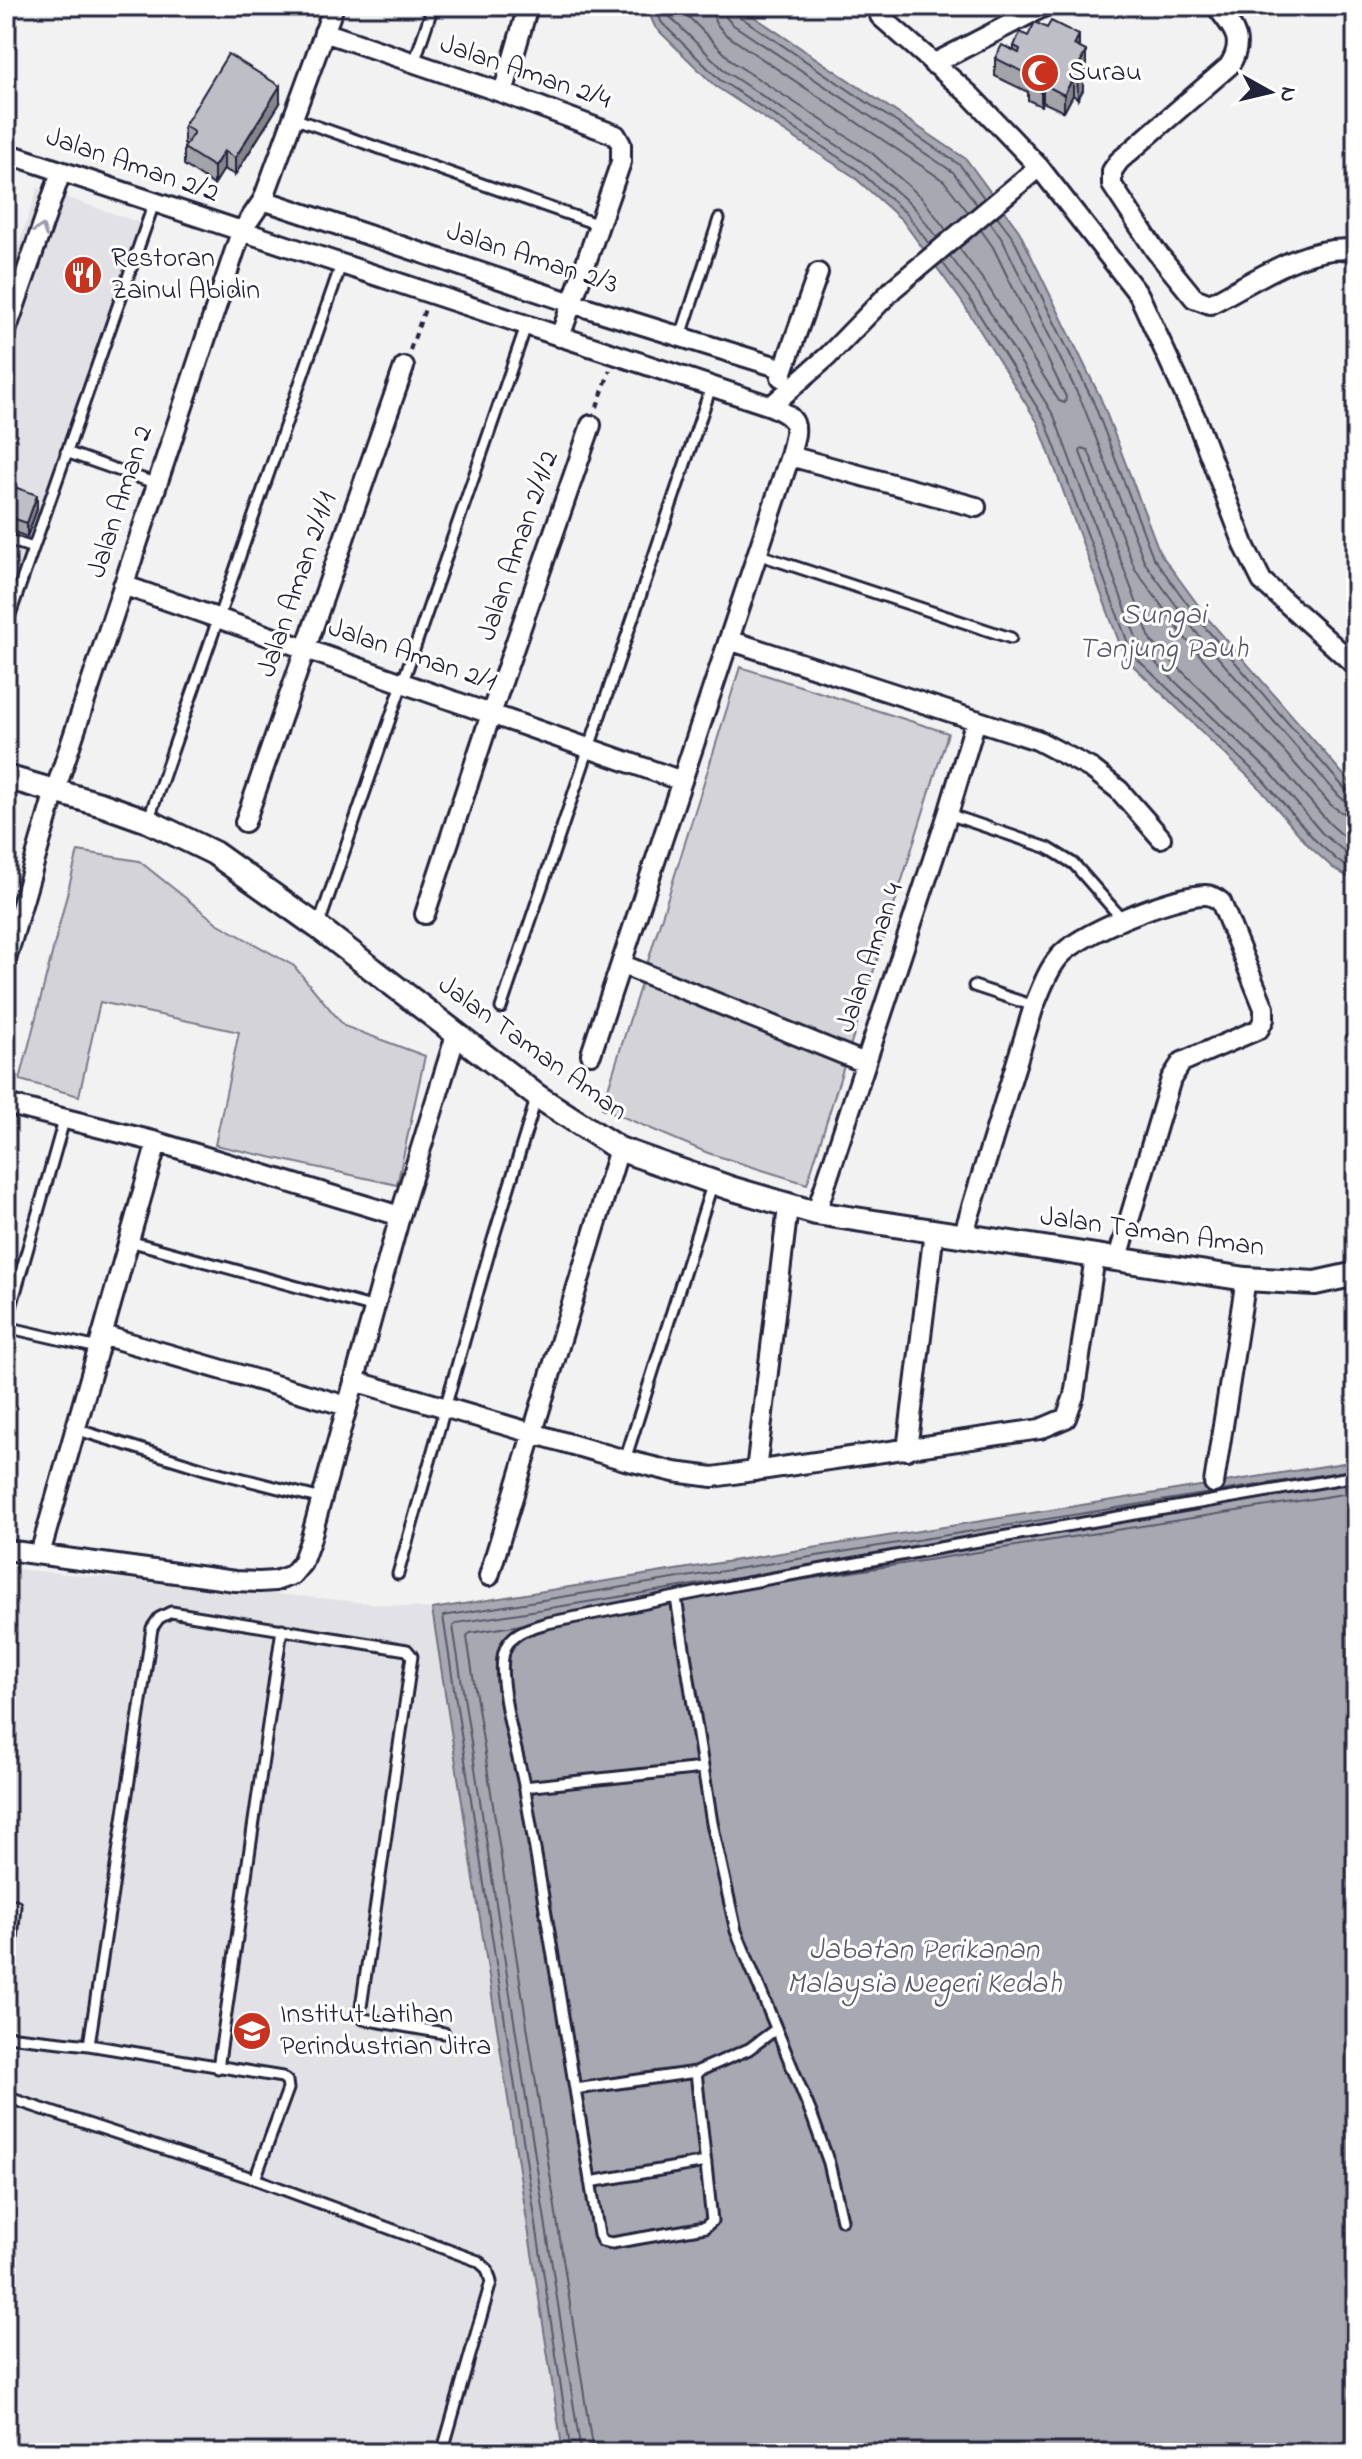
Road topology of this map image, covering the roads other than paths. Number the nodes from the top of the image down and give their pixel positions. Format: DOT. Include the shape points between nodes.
graph roads {
  1 [pos="334,6"];
  2 [pos="433,6"];
  3 [pos="528,6"];
  4 [pos="878,6"];
  5 [pos="1045,6"];
  6 [pos="1216,6"];
  7 [pos="324,32"];
  8 [pos="414,63"];
  9 [pos="933,64"];
  10 [pos="503,93"];
  11 [pos="293,118"];
  12 [pos="6,153"];
  13 [pos="61,172"];
  14 [pos="1032,172"];
  15 [pos="263,200"];
  16 [pos="154,203"];
  17 [pos="719,219"];
  18 [pos="599,225"];
  19 [pos="241,232"];
  20 [pos="1356,250"];
  21 [pos="341,265"];
  22 [pos="818,273"];
  23 [pos="572,303"];
  24 [pos="526,326"];
  25 [pos="6,331"];
  26 [pos="681,336"];
  27 [pos="560,337"];
  28 [pos="404,367"];
  29 [pos="784,369"];
  30 [pos="711,387"];
  31 [pos="771,406"];
  32 [pos="591,425"];
  33 [pos="66,452"];
  34 [pos="790,456"];
  35 [pos="157,484"];
  36 [pos="976,507"];
  37 [pos="6,539"];
  38 [pos="33,548"];
  39 [pos="757,554"];
  40 [pos="123,585"];
  41 [pos="219,618"];
  42 [pos="6,626"];
  43 [pos="1011,638"];
  44 [pos="729,640"];
  45 [pos="306,649"];
  46 [pos="1356,666"];
  47 [pos="402,683"];
  48 [pos="491,714"];
  49 [pos="976,720"];
  50 [pos="589,749"];
  51 [pos="6,777"];
  52 [pos="682,781"];
  53 [pos="55,791"];
  54 [pos="948,814"];
  55 [pos="148,821"];
  56 [pos="245,822"];
  57 [pos="1161,838"];
  58 [pos="425,914"];
  59 [pos="1123,920"];
  60 [pos="318,927"];
  61 [pos="6,960"];
  62 [pos="621,964"];
  63 [pos="974,986"];
  64 [pos="1034,1006"];
  65 [pos="501,1008"];
  66 [pos="456,1035"];
  67 [pos="591,1054"];
  68 [pos="865,1063"];
  69 [pos="537,1096"];
  70 [pos="6,1104"];
  71 [pos="65,1117"];
  72 [pos="157,1142"];
  73 [pos="619,1149"];
  74 [pos="713,1182"];
  75 [pos="788,1207"];
  76 [pos="816,1213"];
  77 [pos="400,1216"];
  78 [pos="934,1231"];
  79 [pos="963,1236"];
  80 [pos="129,1241"];
  81 [pos="1106,1259"];
  82 [pos="1356,1274"];
  83 [pos="1246,1279"];
  84 [pos="375,1308"];
  85 [pos="6,1326"];
  86 [pos="100,1342"];
  87 [pos="354,1381"];
  88 [pos="347,1406"];
  89 [pos="445,1408"];
  90 [pos="75,1429"];
  91 [pos="533,1433"];
  92 [pos="907,1450"];
  93 [pos="625,1460"];
  94 [pos="756,1471"];
  95 [pos="1356,1476"];
  96 [pos="1214,1483"];
  97 [pos="322,1499"];
  98 [pos="6,1550"];
  99 [pos="40,1554"];
  100 [pos="398,1574"];
  101 [pos="489,1576"];
  102 [pos="676,1598"];
  103 [pos="282,1629"];
  104 [pos="703,1768"];
  105 [pos="524,1787"];
  106 [pos="15,1905"];
  107 [pos="6,2011"];
  108 [pos="776,2029"];
  109 [pos="444,2033"];
  110 [pos="6,2036"];
  111 [pos="89,2045"];
  112 [pos="218,2068"];
  113 [pos="696,2072"];
  114 [pos="575,2089"];
  115 [pos="6,2097"];
  116 [pos="706,2162"];
  117 [pos="255,2179"];
  118 [pos="590,2182"];
  119 [pos="842,2220"];
  120 [pos="442,2453"];
  1 -- 7 [label="street, Jalan Aman 2"];
  2 -- 8 [label="lane"];
  3 -- 10 [label="street"];
  4 -- 9 [label="street" via="880,16"];
  5 -- 9 [label="street"];
  6 -- 20 [label="street" via="1235,33 1237,54 1119,161 1112,185 1155,250 1201,303 1210,304 1312,252"];
  7 -- 8 [label="street, Jalan Aman 2/4"];
  7 -- 11 [label="street, Jalan Aman 2"];
  8 -- 10 [label="street, Jalan Aman 2/4"];
  9 -- 14 [label="street" via="1013,137"];
  10 -- 18 [label="street, Jalan Aman 2/4" via="616,135 621,162"];
  11 -- 15 [label="street, Jalan Aman 2"];
  11 -- 18 [label="lane"];
  12 -- 13 [label="street, Jalan Aman 2/2"];
  13 -- 16 [label="street, Jalan Aman 2/2"];
  25 -- 13 [label="street, one-way"];
  14 -- 31 [label="street" via="894,288"];
  14 -- 46 [label="street" via="1139,295 1262,581"];
  15 -- 19 [label="street, Jalan Aman 2"];
  15 -- 23 [label="street, Jalan Aman 2/3"];
  16 -- 19 [label="street, Jalan Aman 2/2"];
  16 -- 33 [label="lane"];
  17 -- 26 [label="lane"];
  18 -- 23 [label="street"];
  19 -- 21 [label="street, Jalan Aman 2/2"];
  19 -- 35 [label="street, Jalan Aman 2"];
  21 -- 24 [label="street, Jalan Aman 2/2"];
  21 -- 41 [label="lane"];
  22 -- 29 [label="street"];
  23 -- 26 [label="street, Jalan Aman 2/3"];
  23 -- 27 [label="street"];
  24 -- 27 [label="street, Jalan Aman 2/2"];
  24 -- 47 [label="lane"];
  26 -- 29 [label="street, Jalan Aman 2/3"];
  27 -- 30 [label="street, Jalan Aman 2/2"];
  28 -- 45 [label="street, Jalan Aman 2/1/1"];
  29 -- 31 [label="street"];
  30 -- 31 [label="street, Jalan Aman 2/2"];
  30 -- 50 [label="lane"];
  31 -- 34 [label="street" via="795,421"];
  32 -- 48 [label="street, Jalan Aman 2/1/2"];
  33 -- 35 [label="lane"];
  33 -- 38 [label="lane"];
  34 -- 36 [label="street"];
  34 -- 39 [label="street"];
  35 -- 40 [label="street, Jalan Aman 2"];
  37 -- 38 [label="lane"];
  38 -- 42 [label="lane"];
  39 -- 43 [label="lane"];
  39 -- 44 [label="street"];
  40 -- 41 [label="street, Jalan Aman 2/1"];
  40 -- 53 [label="street, Jalan Aman 2"];
  41 -- 45 [label="street, Jalan Aman 2/1"];
  41 -- 55 [label="lane"];
  44 -- 49 [label="street"];
  44 -- 52 [label="street"];
  45 -- 47 [label="street, Jalan Aman 2/1"];
  45 -- 56 [label="street, Jalan Aman 2/1/1"];
  47 -- 48 [label="street, Jalan Aman 2/1"];
  47 -- 60 [label="lane"];
  48 -- 50 [label="street, Jalan Aman 2/1"];
  48 -- 58 [label="street, Jalan Aman 2/1/2"];
  49 -- 54 [label="street, Jalan Aman 4"];
  49 -- 57 [label="street" via="1037,740 1092,769 1119,790"];
  50 -- 52 [label="street, Jalan Aman 2/1"];
  50 -- 65 [label="lane"];
  51 -- 53 [label="street, Jalan Taman Aman"];
  52 -- 62 [label="street"];
  53 -- 55 [label="street, Jalan Taman Aman"];
  53 -- 61 [label="street, Jalan Aman 2"];
  54 -- 59 [label="lane" via="1048,848 1074,864"];
  54 -- 68 [label="street, Jalan Aman 4"];
  55 -- 60 [label="street, Jalan Taman Aman" via="214,853"];
  59 -- 64 [label="street" via="1078,941 1059,957"];
  59 -- 81 [label="street" via="1184,898 1214,897 1227,915 1264,1019 1259,1029 1182,1062 1171,1079"];
  60 -- 66 [label="street, Jalan Taman Aman"];
  62 -- 67 [label="street"];
  62 -- 68 [label="street"];
  63 -- 64 [label="lane"];
  64 -- 79 [label="street"];
  66 -- 69 [label="street, Jalan Taman Aman"];
  66 -- 77 [label="street"];
  68 -- 76 [label="street, Jalan Aman 4"];
  69 -- 73 [label="street, Jalan Taman Aman"];
  69 -- 89 [label="lane"];
  70 -- 71 [label="street"];
  71 -- 72 [label="street"];
  71 -- 85 [label="lane"];
  72 -- 77 [label="street"];
  72 -- 80 [label="street"];
  73 -- 74 [label="street, Jalan Taman Aman"];
  73 -- 91 [label="street"];
  74 -- 75 [label="street, Jalan Taman Aman"];
  74 -- 93 [label="lane"];
  75 -- 76 [label="street, Jalan Taman Aman"];
  75 -- 94 [label="street"];
  76 -- 78 [label="street, Jalan Taman Aman"];
  77 -- 84 [label="street"];
  78 -- 79 [label="street, Jalan Taman Aman"];
  78 -- 92 [label="street"];
  79 -- 81 [label="street, Jalan Taman Aman"];
  80 -- 84 [label="lane"];
  80 -- 86 [label="street"];
  81 -- 83 [label="street, Jalan Taman Aman"];
  81 -- 92 [label="street" via="1066,1418 1040,1429"];
  82 -- 83 [label="street, Jalan Taman Aman" via="1315,1283"];
  83 -- 96 [label="street"];
  84 -- 87 [label="street"];
  85 -- 86 [label="lane"];
  86 -- 88 [label="street"];
  86 -- 90 [label="street"];
  87 -- 88 [label="street"];
  87 -- 89 [label="street"];
  88 -- 97 [label="street"];
  89 -- 91 [label="street"];
  89 -- 100 [label="lane"];
  90 -- 97 [label="lane"];
  90 -- 99 [label="street"];
  91 -- 93 [label="street"];
  91 -- 101 [label="street"];
  92 -- 94 [label="street"];
  93 -- 94 [label="street" via="713,1477"];
  95 -- 102 [label="lane"];
  97 -- 99 [label="street" via="302,1563 292,1575 275,1581 235,1581"];
  98 -- 99 [label="street"];
  102 -- 104 [label="lane"];
  102 -- 105 [label="lane" via="547,1623 512,1638 505,1652 505,1690"];
  103 -- 109 [label="lane" via="407,1650 412,1656 360,2014 363,2019"];
  103 -- 111 [label="lane" via="171,1612 152,1628"];
  103 -- 112 [label="lane"];
  104 -- 105 [label="lane"];
  104 -- 108 [label="lane" via="736,1931"];
  105 -- 114 [label="lane"];
  106 -- 107 [label="lane"];
  108 -- 113 [label="lane" via="749,2049"];
  108 -- 119 [label="lane" via="829,2163"];
  110 -- 111 [label="lane"];
  111 -- 112 [label="lane"];
  112 -- 117 [label="lane" via="287,2081"];
  113 -- 114 [label="lane"];
  113 -- 116 [label="lane"];
  114 -- 118 [label="lane"];
  115 -- 117 [label="lane"];
  116 -- 118 [label="lane"];
  116 -- 118 [label="lane" via="712,2221 705,2227 602,2241"];
  117 -- 120 [label="lane" via="453,2251 487,2269 491,2282"];
}
